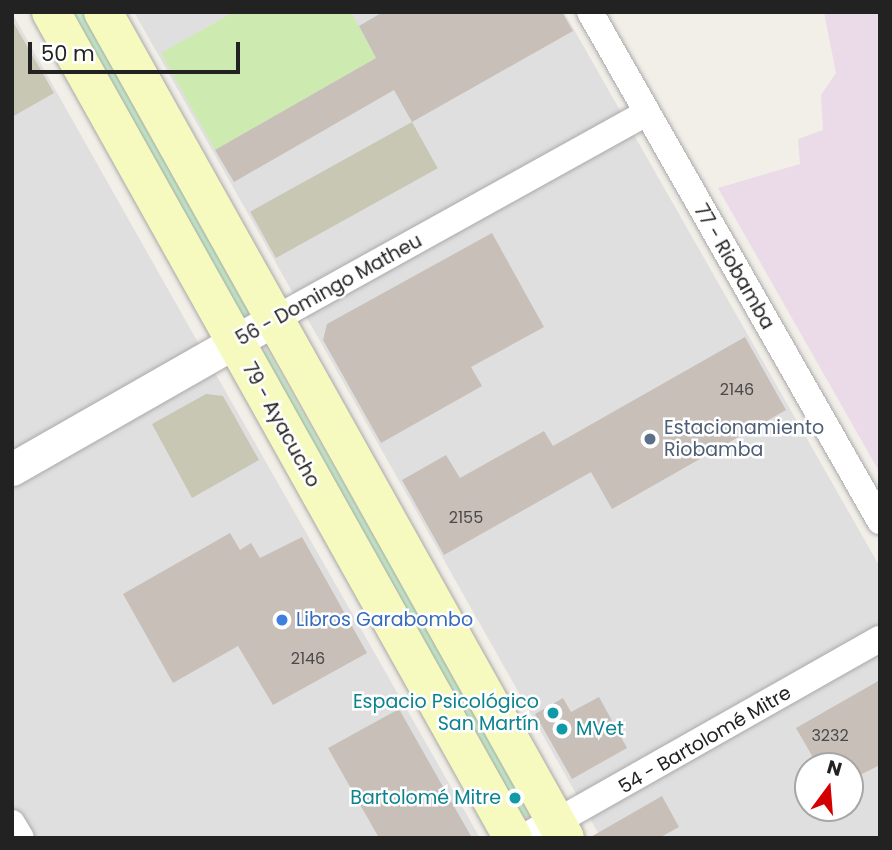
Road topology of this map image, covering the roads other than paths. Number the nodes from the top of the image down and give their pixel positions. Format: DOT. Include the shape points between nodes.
graph roads {
  1 [pos="51,12"];
  2 [pos="103,12"];
  3 [pos="590,12"];
  4 [pos="646,113"];
  5 [pos="273,320"];
  6 [pos="235,342"];
  7 [pos="12,469"];
  8 [pos="880,521"];
  9 [pos="880,639"];
  10 [pos="12,823"];
  11 [pos="550,833"];
  12 [pos="21,838"];
  13 [pos="513,838"];
  1 -- 6 [label="main road, 79 - Ayacucho"];
  2 -- 5 [label="main road"];
  3 -- 4 [label="street, 77 - Riobamba"];
  4 -- 5 [label="street, 56 - Domingo Matheu"];
  4 -- 8 [label="street, 77 - Riobamba"];
  5 -- 6 [label="street, 56 - Domingo Matheu"];
  5 -- 11 [label="main road"];
  6 -- 7 [label="street, 56 - Domingo Matheu"];
  6 -- 13 [label="main road, 79 - Ayacucho"];
  9 -- 11 [label="street, 54 - Bartolomé Mitre"];
  10 -- 12 [label="street"];
}
